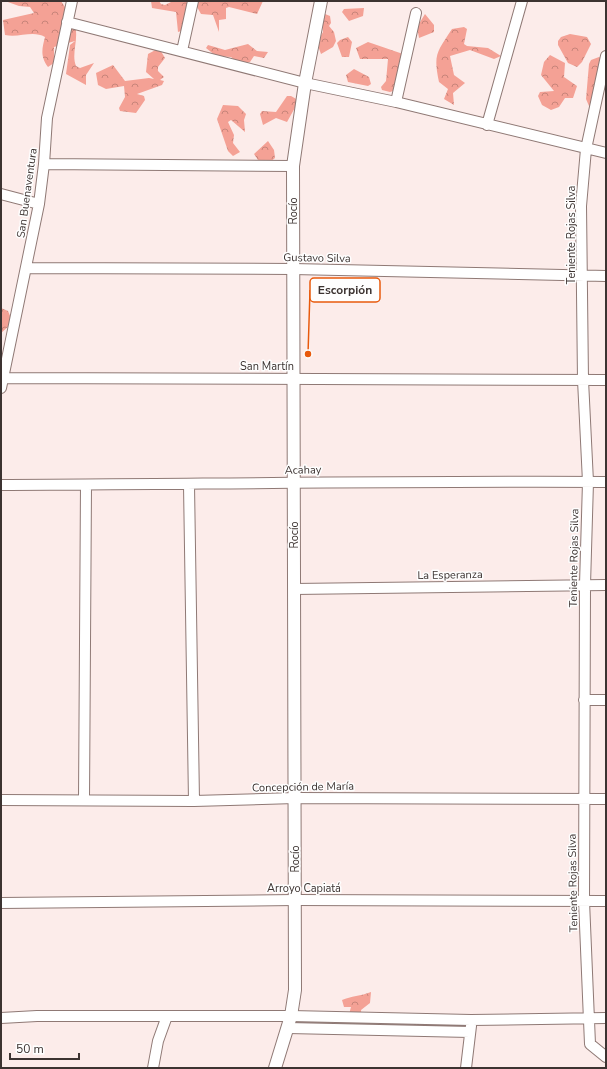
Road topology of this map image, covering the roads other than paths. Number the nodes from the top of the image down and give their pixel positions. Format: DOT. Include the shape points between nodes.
graph roads {
  1 [pos="72,1"];
  2 [pos="193,1"];
  3 [pos="321,1"];
  4 [pos="522,1"];
  5 [pos="416,13"];
  6 [pos="67,22"];
  7 [pos="182,51"];
  8 [pos="606,56"];
  9 [pos="305,83"];
  10 [pos="396,102"];
  11 [pos="487,125"];
  12 [pos="586,148"];
  13 [pos="606,153"];
  14 [pos="44,164"];
  15 [pos="293,166"];
  16 [pos="1,194"];
  17 [pos="39,204"];
  18 [pos="27,268"];
  19 [pos="293,269"];
  20 [pos="582,276"];
  21 [pos="606,276"];
  22 [pos="294,377"];
  23 [pos="583,380"];
  24 [pos="606,380"];
  25 [pos="2,382"];
  26 [pos="294,482"];
  27 [pos="588,482"];
  28 [pos="606,482"];
  29 [pos="1,485"];
  30 [pos="86,485"];
  31 [pos="189,485"];
  32 [pos="585,585"];
  33 [pos="606,585"];
  34 [pos="294,589"];
  35 [pos="584,700"];
  36 [pos="606,700"];
  37 [pos="295,798"];
  38 [pos="584,799"];
  39 [pos="1,800"];
  40 [pos="84,800"];
  41 [pos="606,800"];
  42 [pos="194,801"];
  43 [pos="295,900"];
  44 [pos="584,901"];
  45 [pos="606,901"];
  46 [pos="1,903"];
  47 [pos="167,1016"];
  48 [pos="1,1018"];
  49 [pos="588,1018"];
  50 [pos="606,1018"];
  51 [pos="471,1020"];
  52 [pos="290,1022"];
  53 [pos="470,1032"];
  54 [pos="606,1057"];
  55 [pos="153,1068"];
  56 [pos="275,1068"];
  57 [pos="466,1068"];
  1 -- 6 [label="street, San Buenaventura"];
  2 -- 7 [label="street"];
  3 -- 9 [label="main road, Rocío"];
  4 -- 11 [label="street"];
  5 -- 10 [label="street"];
  6 -- 7 [label="street"];
  6 -- 14 [label="street, San Buenaventura" via="47,118"];
  7 -- 9 [label="street"];
  8 -- 12 [label="street, Teniente Rojas Silva"];
  9 -- 10 [label="street"];
  9 -- 15 [label="main road, Rocío"];
  10 -- 11 [label="street"];
  11 -- 12 [label="street"];
  12 -- 13 [label="street"];
  12 -- 20 [label="street, Teniente Rojas Silva" via="581,206"];
  14 -- 15 [label="street"];
  14 -- 17 [label="street, San Buenaventura"];
  15 -- 19 [label="main road, Rocío"];
  16 -- 17 [label="street"];
  17 -- 18 [label="street, San Buenaventura"];
  18 -- 19 [label="street, Gustavo Silva"];
  18 -- 25 [label="street, San Buenaventura"];
  19 -- 20 [label="street, Gustavo Silva"];
  19 -- 22 [label="main road, Rocío"];
  20 -- 21 [label="street, Gustavo Silva"];
  20 -- 23 [label="street, Teniente Rojas Silva"];
  22 -- 23 [label="street, San Martín"];
  22 -- 25 [label="street, San Martín"];
  22 -- 26 [label="main road, Rocío"];
  23 -- 24 [label="street, San Martín"];
  23 -- 27 [label="street, Teniente Rojas Silva"];
  26 -- 27 [label="street, Acahay"];
  26 -- 31 [label="street, Acahay"];
  26 -- 34 [label="main road, Rocío"];
  27 -- 28 [label="street, Acahay"];
  27 -- 32 [label="street, Teniente Rojas Silva"];
  29 -- 30 [label="street, Acahay"];
  30 -- 31 [label="street, Acahay"];
  30 -- 40 [label="street"];
  31 -- 42 [label="street"];
  32 -- 33 [label="street, La Esperanza"];
  32 -- 34 [label="street, La Esperanza"];
  32 -- 35 [label="street, Teniente Rojas Silva"];
  34 -- 37 [label="main road, Rocío"];
  35 -- 36 [label="street"];
  35 -- 38 [label="street, Teniente Rojas Silva"];
  37 -- 38 [label="street, Concepción de María"];
  37 -- 42 [label="street, Concepción de María"];
  37 -- 43 [label="main road, Rocío"];
  38 -- 41 [label="street, Concepción de María"];
  38 -- 44 [label="street, Teniente Rojas Silva"];
  39 -- 40 [label="street, Concepción de María"];
  40 -- 42 [label="street, Concepción de María"];
  43 -- 44 [label="street, Arroyo Capiatá"];
  43 -- 46 [label="street, Arroyo Capiatá"];
  43 -- 52 [label="main road, Rocío" via="295,990"];
  44 -- 45 [label="street, Arroyo Capiatá"];
  44 -- 49 [label="street, Teniente Rojas Silva"];
  47 -- 48 [label="street"];
  47 -- 52 [label="street"];
  47 -- 55 [label="street" via="158,1041"];
  49 -- 50 [label="street"];
  49 -- 51 [label="street"];
  49 -- 54 [label="street, Teniente Rojas Silva" via="590,1044"];
  51 -- 52 [label="street"];
  51 -- 53 [label="street"];
  52 -- 53 [label="street"];
  52 -- 56 [label="main road, Rocío"];
  53 -- 57 [label="street"];
}
